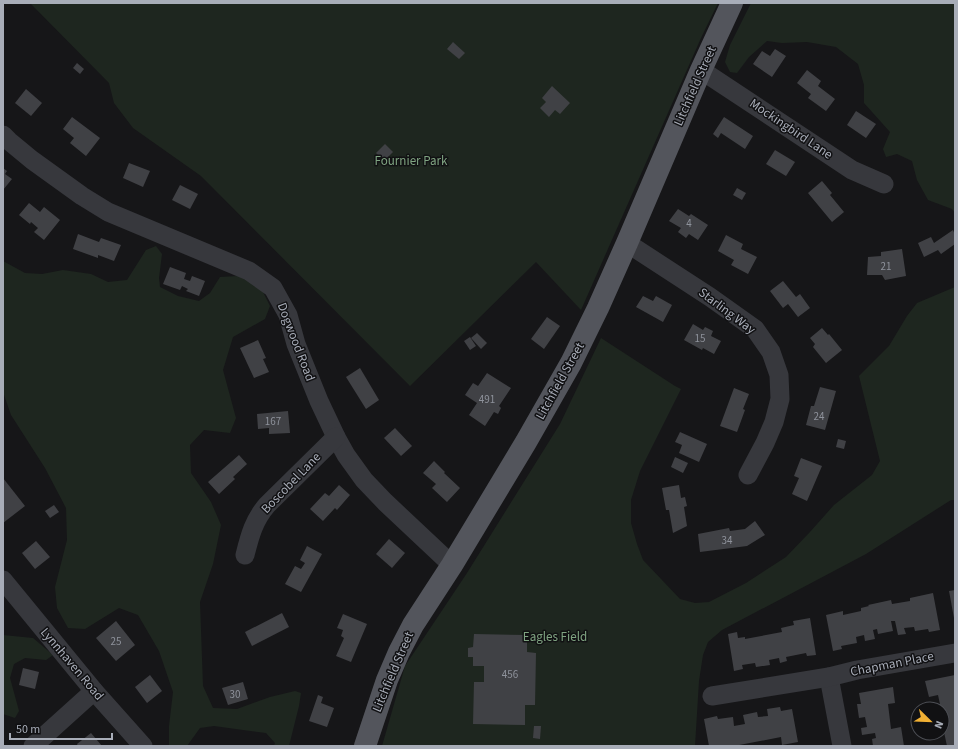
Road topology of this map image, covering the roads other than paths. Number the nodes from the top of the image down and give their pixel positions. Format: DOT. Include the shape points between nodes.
graph roads {
  1 [pos="732,3"];
  2 [pos="701,70"];
  3 [pos="3,135"];
  4 [pos="884,184"];
  5 [pos="627,243"];
  6 [pos="336,437"];
  7 [pos="748,475"];
  8 [pos="245,555"];
  9 [pos="452,565"];
  10 [pos="3,580"];
  11 [pos="955,653"];
  12 [pos="829,677"];
  13 [pos="94,691"];
  14 [pos="712,696"];
  15 [pos="32,746"];
  16 [pos="143,746"];
  17 [pos="365,746"];
  18 [pos="842,746"];
  1 -- 2 [label="main road, Litchfield Street"];
  2 -- 4 [label="street, Mockingbird Lane" via="852,170"];
  2 -- 5 [label="main road, Litchfield Street"];
  3 -- 6 [label="street, Dogwood Road" via="32,160 108,212 249,271 273,288 288,315 296,344"];
  5 -- 7 [label="street, Starling Way" via="710,296 755,329 771,352 779,375 780,399 774,422"];
  5 -- 9 [label="main road, Litchfield Street" via="571,363"];
  6 -- 8 [label="street, Boscobel Lane" via="260,514 251,532"];
  6 -- 9 [label="street, Dogwood Road" via="364,480"];
  9 -- 17 [label="main road, Litchfield Street" via="399,652"];
  10 -- 13 [label="street, Lynnhaven Road"];
  11 -- 12 [label="street, Chapman Place"];
  12 -- 14 [label="street, Chapman Place"];
  12 -- 18 [label="street"];
  13 -- 15 [label="street"];
  13 -- 16 [label="street, Lynnhaven Road"];
}
